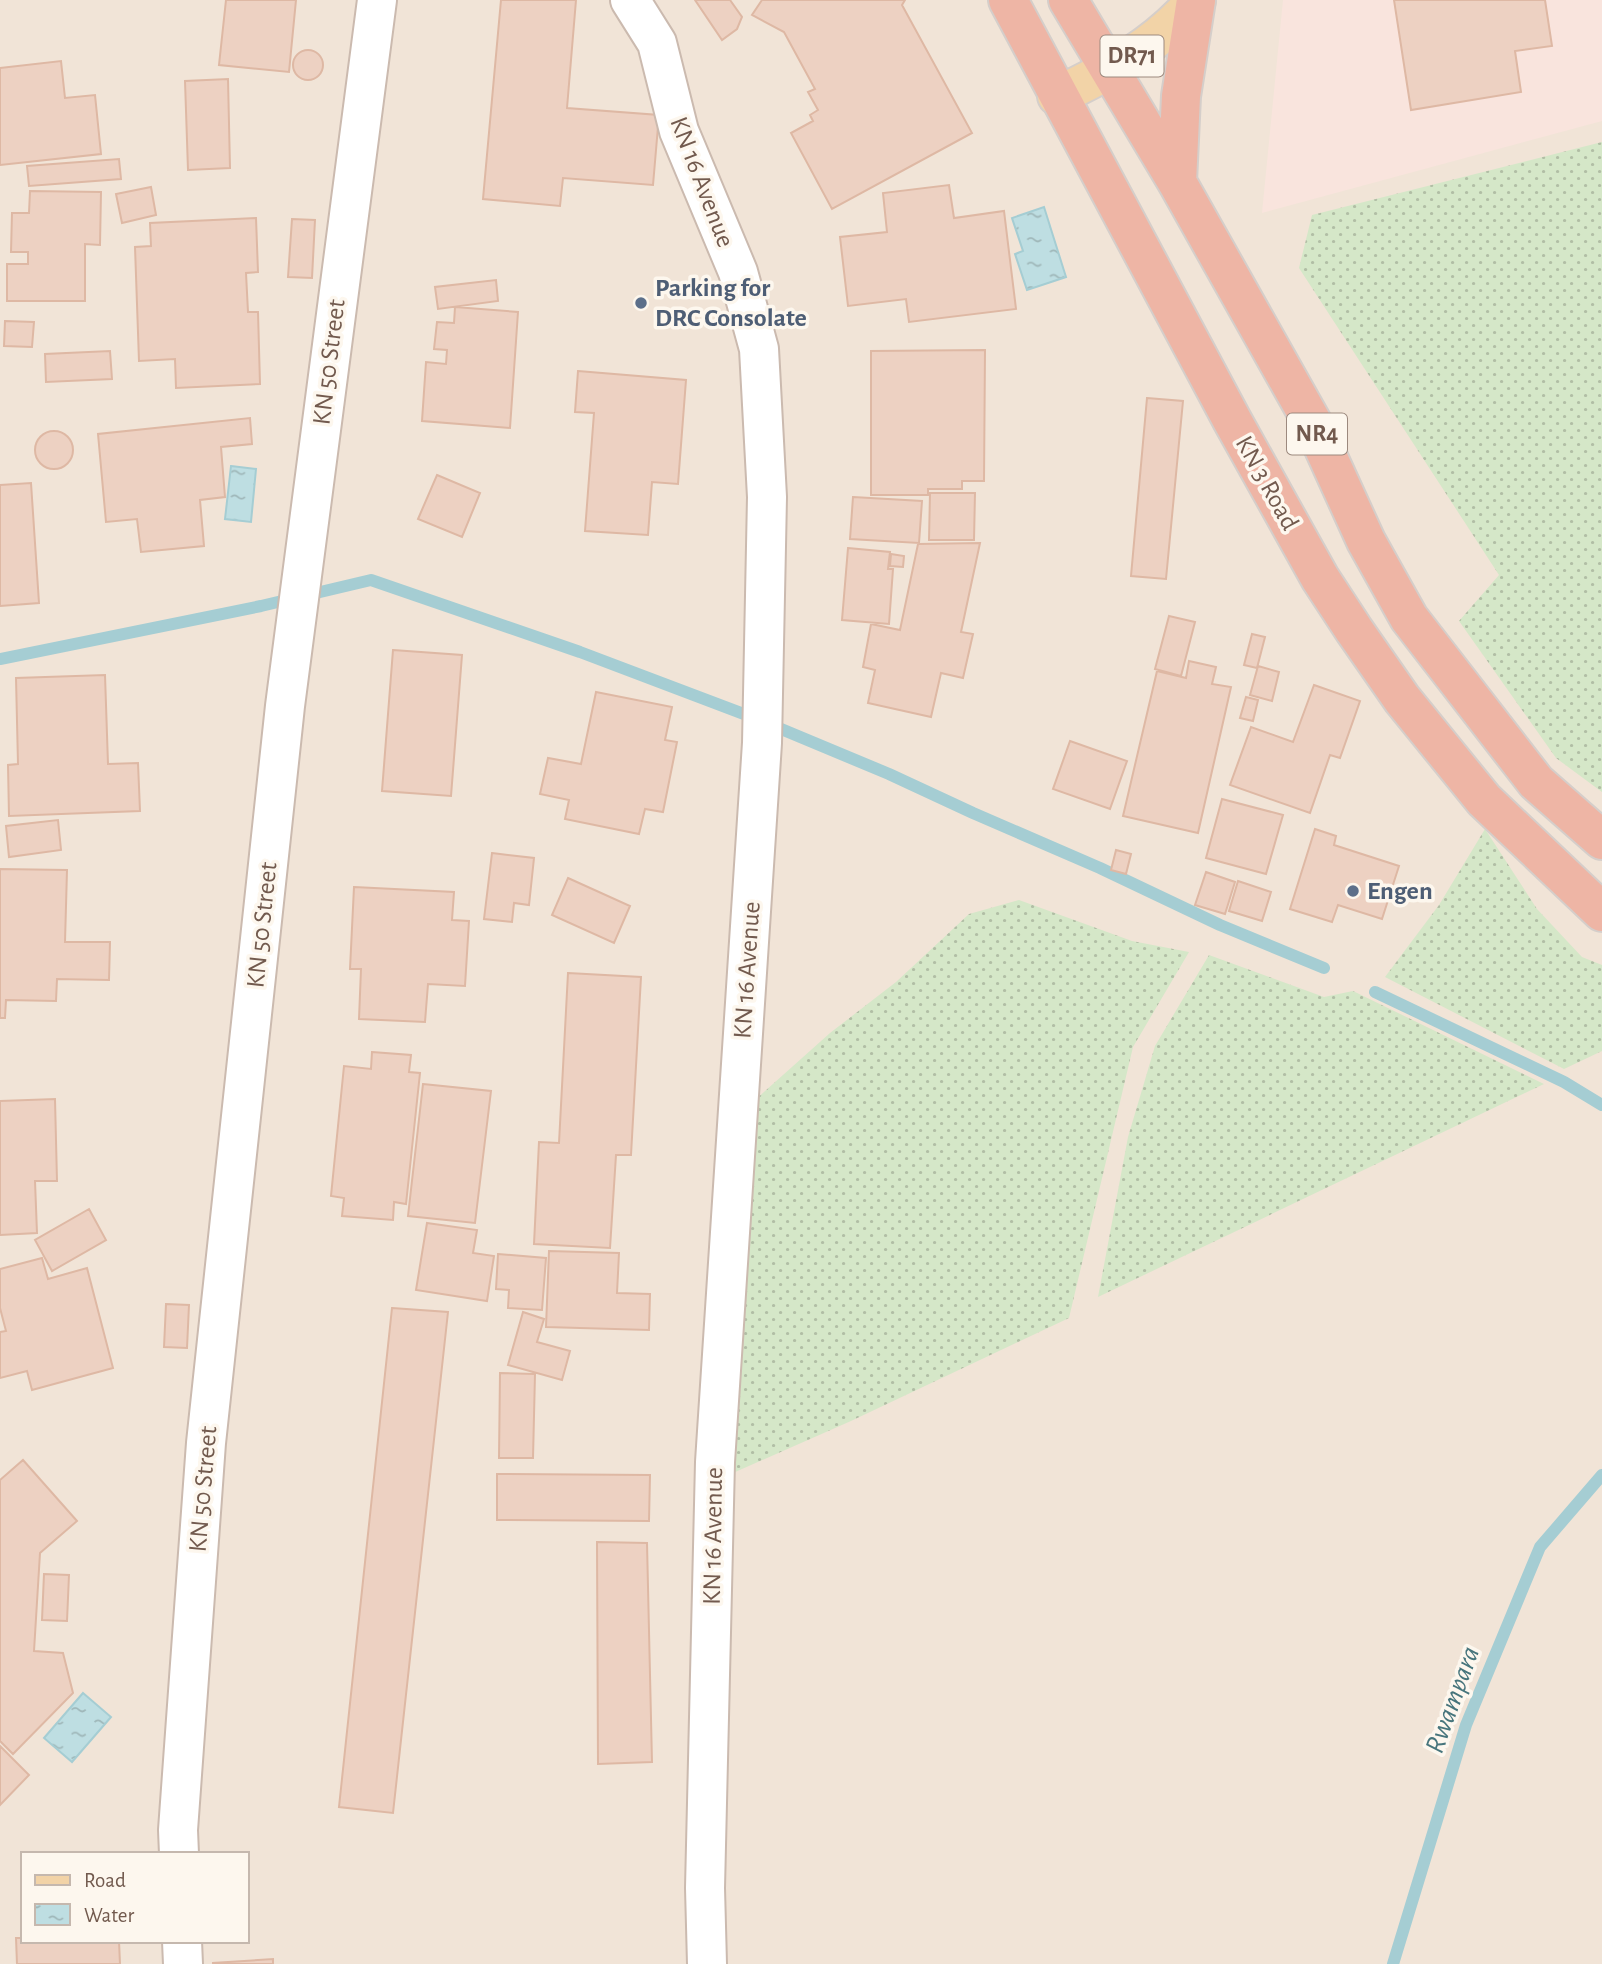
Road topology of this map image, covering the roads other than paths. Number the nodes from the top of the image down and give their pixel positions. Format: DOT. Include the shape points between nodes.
graph roads {
  1 [pos="377,0"];
  2 [pos="630,0"];
  3 [pos="1068,0"];
  4 [pos="1196,0"];
  5 [pos="1019,4"];
  6 [pos="1110,71"];
  7 [pos="1057,96"];
  8 [pos="1177,182"];
  9 [pos="1602,840"];
  10 [pos="1602,912"];
  11 [pos="179,1852"];
  12 [pos="182,1943"];
  13 [pos="183,1964"];
  14 [pos="707,1964"];
  1 -- 11 [label="street, KN 50 Street" via="287,694 206,1443"];
  2 -- 14 [label="street, KN 16 Avenue" via="657,43 679,131 738,272 759,349 767,497 762,743 715,1462"];
  3 -- 6 [label="highway, NR4"];
  4 -- 6 [label="main road, DR71" via="1178,21"];
  4 -- 8 [label="highway" via="1181,96"];
  5 -- 7 [label="highway, KN 3 Road / NR4"];
  6 -- 7 [label="main road, DR71"];
  6 -- 8 [label="highway, NR4"];
  7 -- 10 [label="highway, KN 3 Road / NR4" via="1320,578 1354,631 1484,800"];
  8 -- 9 [label="highway, NR4" via="1312,422 1366,541 1409,618 1536,782"];
  12 -- 13 [label="street"];
}
